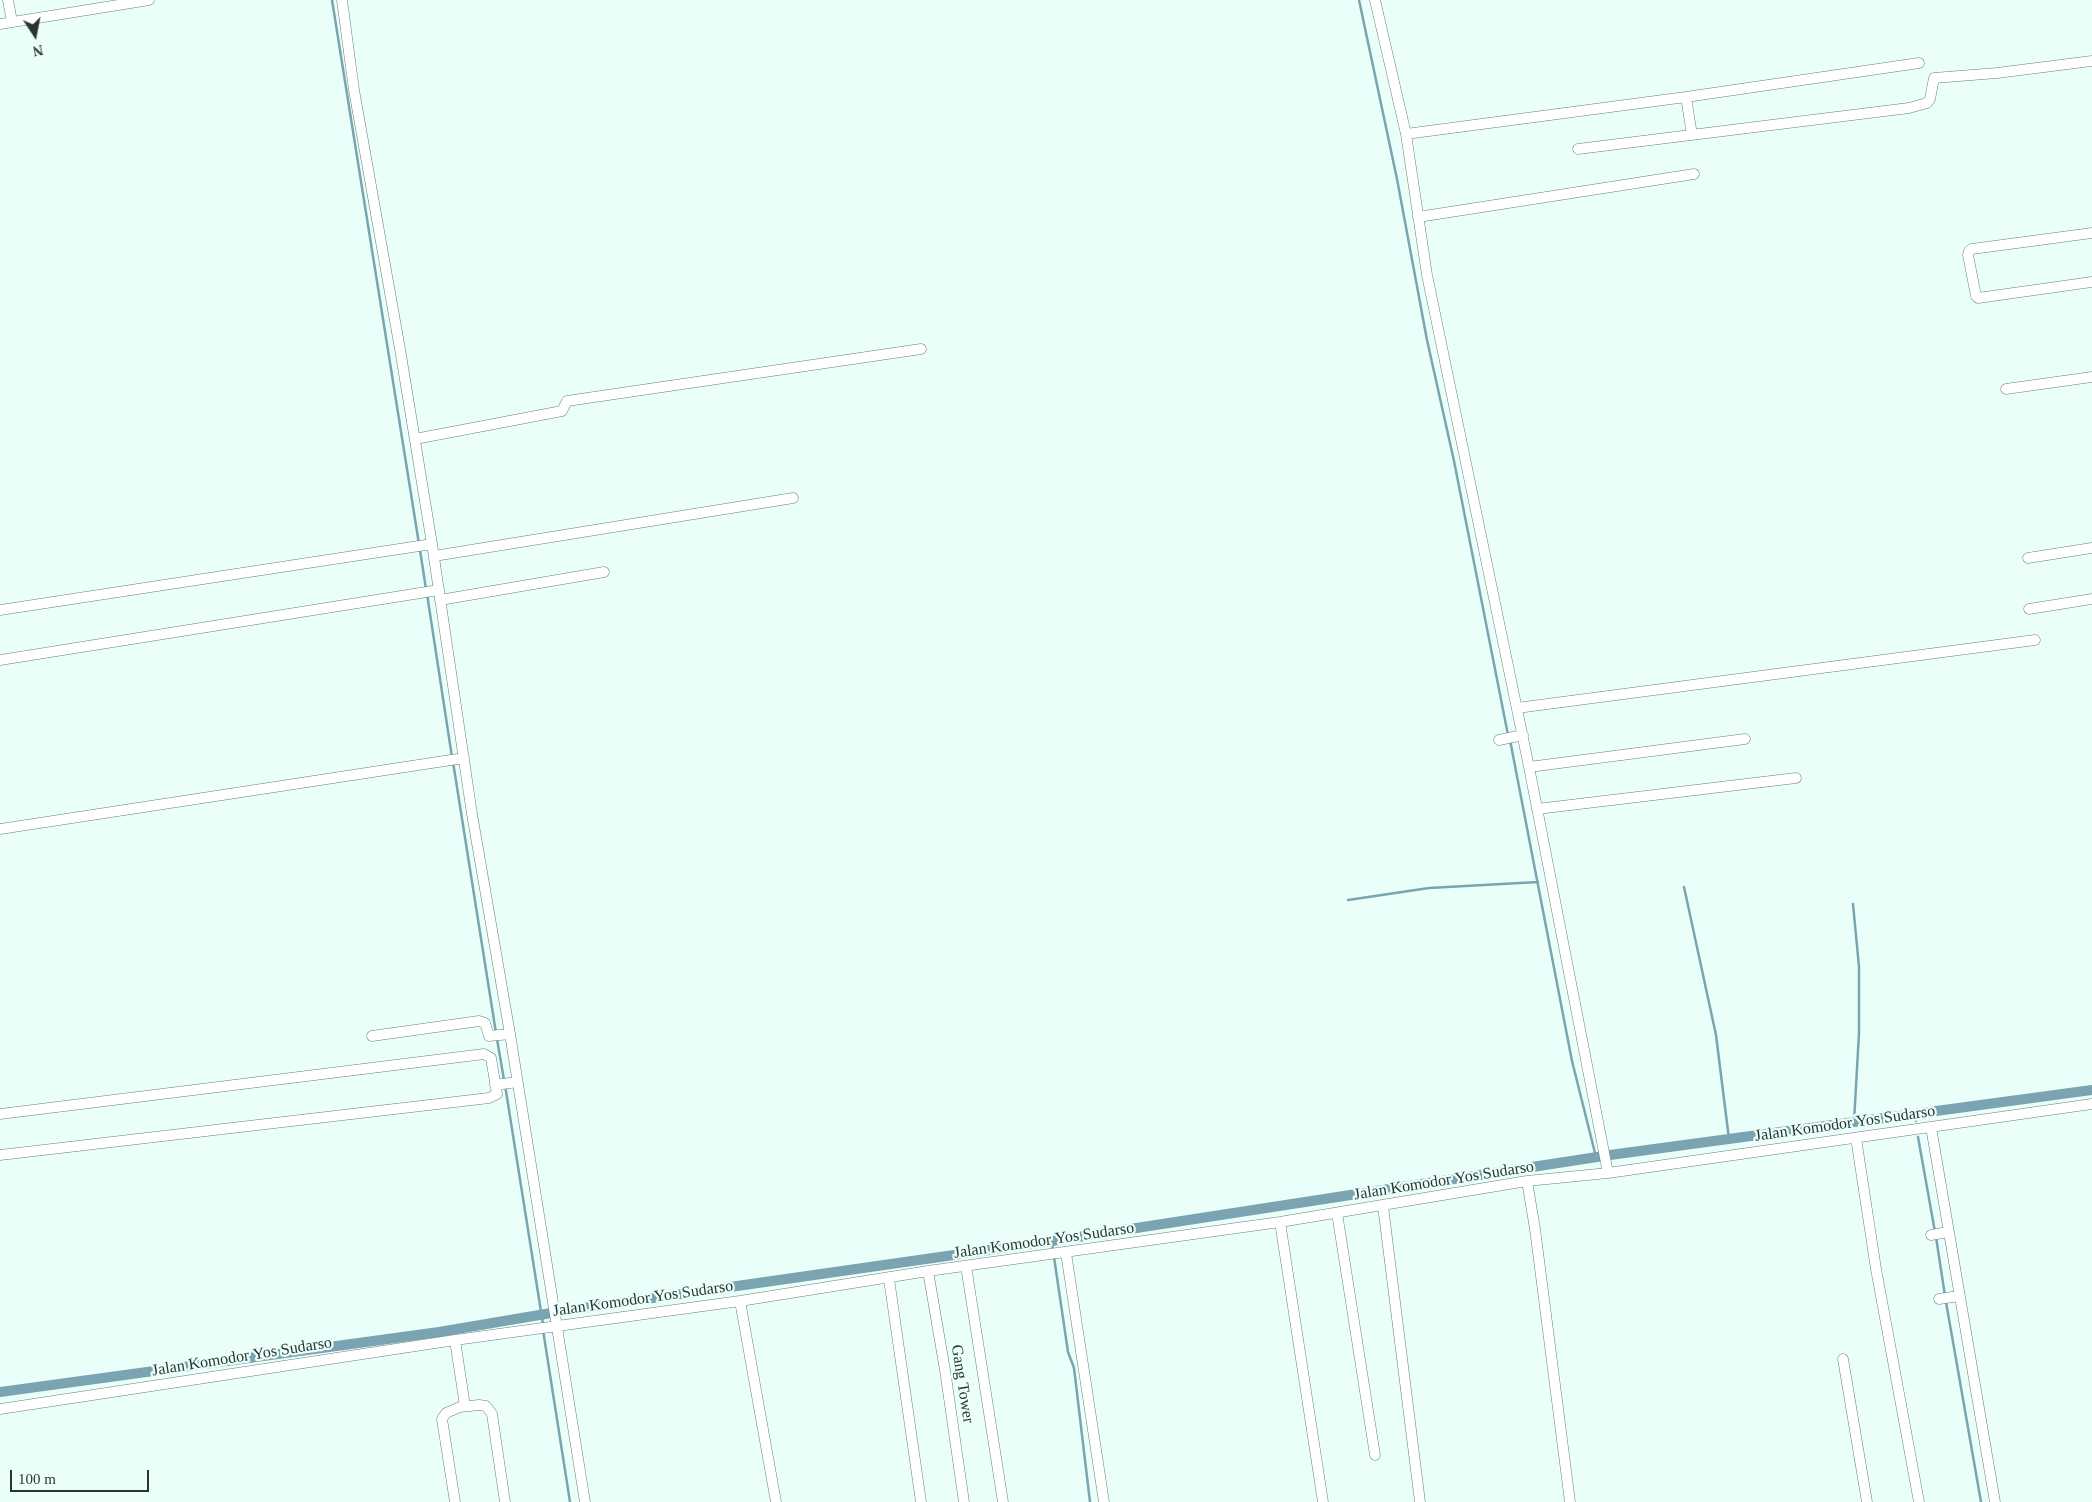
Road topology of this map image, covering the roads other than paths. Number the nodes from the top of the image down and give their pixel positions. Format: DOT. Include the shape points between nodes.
graph roads {
  1 [pos="8,0"];
  2 [pos="149,0"];
  3 [pos="342,0"];
  4 [pos="1375,0"];
  5 [pos="12,22"];
  6 [pos="0,24"];
  7 [pos="2092,61"];
  8 [pos="1919,63"];
  9 [pos="1686,97"];
  10 [pos="1406,134"];
  11 [pos="1692,135"];
  12 [pos="1578,149"];
  13 [pos="1694,174"];
  14 [pos="1418,217"];
  15 [pos="2092,233"];
  16 [pos="2092,282"];
  17 [pos="921,349"];
  18 [pos="2092,377"];
  19 [pos="2006,389"];
  20 [pos="415,438"];
  21 [pos="793,498"];
  22 [pos="430,544"];
  23 [pos="2092,548"];
  24 [pos="434,556"];
  25 [pos="2028,558"];
  26 [pos="604,572"];
  27 [pos="437,594"];
  28 [pos="2092,599"];
  29 [pos="2029,609"];
  30 [pos="0,610"];
  31 [pos="2035,640"];
  32 [pos="0,660"];
  33 [pos="1517,708"];
  34 [pos="1519,736"];
  35 [pos="1501,739"];
  36 [pos="1745,739"];
  37 [pos="461,759"];
  38 [pos="1529,767"];
  39 [pos="1796,778"];
  40 [pos="1537,809"];
  41 [pos="0,829"];
  42 [pos="509,1034"];
  43 [pos="372,1036"];
  44 [pos="515,1082"];
  45 [pos="498,1085"];
  46 [pos="2092,1104"];
  47 [pos="0,1114"];
  48 [pos="1931,1127"];
  49 [pos="1856,1138"];
  50 [pos="0,1155"];
  51 [pos="1607,1170"];
  52 [pos="1527,1181"];
  53 [pos="1383,1206"];
  54 [pos="1337,1213"];
  55 [pos="1280,1222"];
  56 [pos="1063,1254"];
  57 [pos="966,1266"];
  58 [pos="928,1271"];
  59 [pos="889,1279"];
  60 [pos="1955,1296"];
  61 [pos="1939,1299"];
  62 [pos="740,1301"];
  63 [pos="555,1324"];
  64 [pos="455,1340"];
  65 [pos="1842,1359"];
  66 [pos="465,1406"];
  67 [pos="0,1408"];
  68 [pos="1375,1455"];
  69 [pos="455,1502"];
  70 [pos="505,1502"];
  71 [pos="585,1502"];
  72 [pos="776,1502"];
  73 [pos="922,1502"];
  74 [pos="964,1502"];
  75 [pos="1003,1502"];
  76 [pos="1104,1502"];
  77 [pos="1323,1502"];
  78 [pos="1420,1502"];
  79 [pos="1570,1502"];
  80 [pos="1867,1502"];
  81 [pos="1919,1502"];
  82 [pos="1995,1502"];
  1 -- 5 [label="street"];
  2 -- 5 [label="street"];
  3 -- 20 [label="street" via="354,90"];
  4 -- 10 [label="street"];
  5 -- 6 [label="street"];
  7 -- 11 [label="street" via="1934,78 1927,103 1909,108"];
  8 -- 9 [label="street"];
  9 -- 10 [label="street"];
  9 -- 11 [label="street"];
  10 -- 14 [label="street"];
  11 -- 12 [label="street"];
  13 -- 14 [label="street"];
  14 -- 33 [label="street" via="1428,285"];
  15 -- 16 [label="street" via="1972,249 1968,255 1978,298"];
  17 -- 20 [label="street" via="567,401 562,411"];
  18 -- 19 [label="street"];
  20 -- 22 [label="street"];
  21 -- 24 [label="street"];
  22 -- 24 [label="street"];
  22 -- 30 [label="street"];
  23 -- 25 [label="street"];
  24 -- 27 [label="street"];
  26 -- 27 [label="street"];
  27 -- 32 [label="street" via="420,593"];
  27 -- 37 [label="street"];
  28 -- 29 [label="street"];
  31 -- 33 [label="street"];
  33 -- 34 [label="street"];
  34 -- 35 [label="street"];
  34 -- 38 [label="street"];
  36 -- 38 [label="street"];
  37 -- 41 [label="street"];
  37 -- 42 [label="street"];
  38 -- 40 [label="street"];
  39 -- 40 [label="street"];
  40 -- 51 [label="street"];
  42 -- 43 [label="street" via="489,1036 485,1023 479,1021"];
  42 -- 44 [label="street"];
  44 -- 45 [label="street"];
  44 -- 63 [label="street"];
  45 -- 47 [label="street" via="491,1058 484,1054"];
  45 -- 50 [label="street" via="497,1094 489,1098"];
  46 -- 48 [label="street, Jalan Komodor Yos Sudarso"];
  48 -- 49 [label="street, Jalan Komodor Yos Sudarso"];
  48 -- 60 [label="street" via="1940,1233"];
  49 -- 51 [label="street, Jalan Komodor Yos Sudarso"];
  49 -- 81 [label="street" via="1876,1269"];
  51 -- 52 [label="street, Jalan Komodor Yos Sudarso"];
  52 -- 53 [label="street, Jalan Komodor Yos Sudarso"];
  52 -- 79 [label="street"];
  53 -- 54 [label="street, Jalan Komodor Yos Sudarso"];
  53 -- 78 [label="street"];
  54 -- 55 [label="street, Jalan Komodor Yos Sudarso"];
  54 -- 68 [label="street"];
  55 -- 56 [label="street, Jalan Komodor Yos Sudarso"];
  55 -- 77 [label="street"];
  56 -- 57 [label="street, Jalan Komodor Yos Sudarso"];
  56 -- 76 [label="street"];
  57 -- 58 [label="street, Jalan Komodor Yos Sudarso"];
  57 -- 75 [label="street"];
  58 -- 59 [label="street, Jalan Komodor Yos Sudarso"];
  58 -- 74 [label="street, Gang Tower"];
  59 -- 62 [label="street, Jalan Komodor Yos Sudarso"];
  59 -- 73 [label="street"];
  60 -- 61 [label="street"];
  60 -- 82 [label="street"];
  62 -- 63 [label="street, Jalan Komodor Yos Sudarso"];
  62 -- 72 [label="street"];
  63 -- 64 [label="street, Jalan Komodor Yos Sudarso"];
  63 -- 71 [label="street"];
  64 -- 66 [label="street"];
  64 -- 67 [label="street, Jalan Komodor Yos Sudarso"];
  65 -- 80 [label="street"];
  66 -- 69 [label="street" via="446,1413 442,1419"];
  66 -- 70 [label="street" via="486,1406 492,1414"];
}
